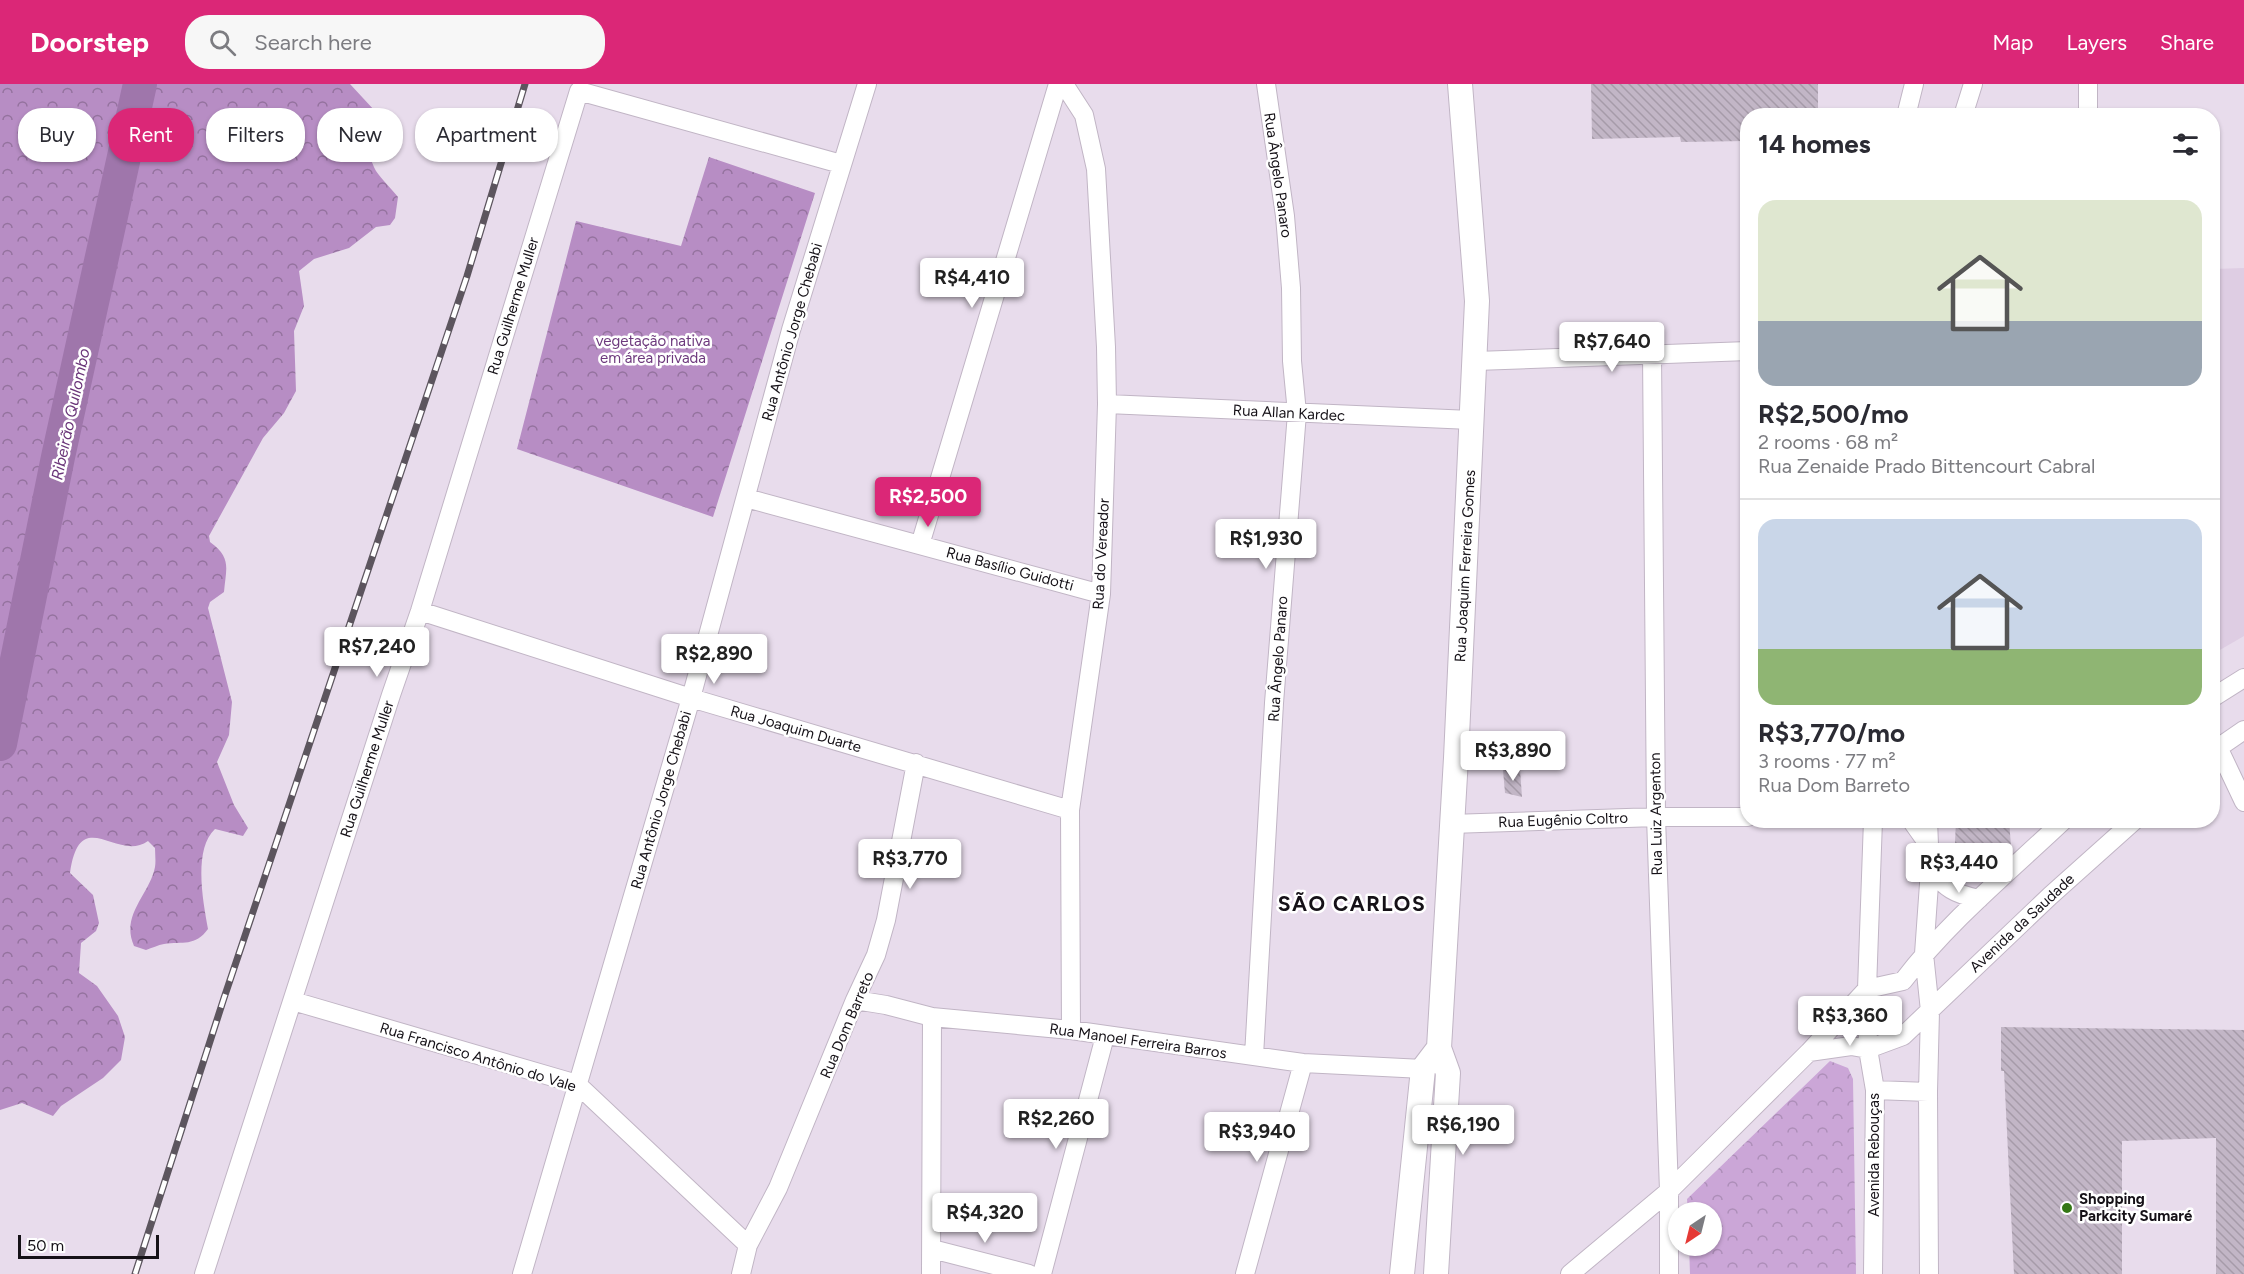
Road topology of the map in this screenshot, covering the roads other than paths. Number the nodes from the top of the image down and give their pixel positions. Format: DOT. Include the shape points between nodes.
graph roads {
  1 [pos="867,84"];
  2 [pos="1058,84"];
  3 [pos="1064,84"];
  4 [pos="1266,84"];
  5 [pos="1460,84"];
  6 [pos="1914,84"];
  7 [pos="1973,84"];
  8 [pos="2088,84"];
  9 [pos="1908,108"];
  10 [pos="1966,108"];
  11 [pos="2088,108"];
  12 [pos="841,164"];
  13 [pos="1740,351"];
  14 [pos="1652,353"];
  15 [pos="1476,361"];
  16 [pos="1107,404"];
  17 [pos="1297,413"];
  18 [pos="1471,420"];
  19 [pos="746,498"];
  20 [pos="920,545"];
  21 [pos="1101,594"];
  22 [pos="420,611"];
  23 [pos="2244,678"];
  24 [pos="2220,693"];
  25 [pos="691,698"];
  26 [pos="2244,730"];
  27 [pos="2220,744"];
  28 [pos="2220,758"];
  29 [pos="916,763"];
  30 [pos="2244,802"];
  31 [pos="1070,810"];
  32 [pos="1656,817"];
  33 [pos="1740,817"];
  34 [pos="1451,824"];
  35 [pos="1873,828"];
  36 [pos="1917,828"];
  37 [pos="1928,828"];
  38 [pos="2055,828"];
  39 [pos="2126,828"];
  40 [pos="1929,845"];
  41 [pos="1930,870"];
  42 [pos="1978,899"];
  43 [pos="1924,954"];
  44 [pos="1867,989"];
  45 [pos="855,1000"];
  46 [pos="293,1001"];
  47 [pos="1930,1011"];
  48 [pos="932,1017"];
  49 [pos="1071,1030"];
  50 [pos="1105,1036"];
  51 [pos="1439,1048"];
  52 [pos="1868,1049"];
  53 [pos="1809,1052"];
  54 [pos="1254,1056"];
  55 [pos="1303,1063"];
  56 [pos="1423,1069"];
  57 [pos="577,1084"];
  58 [pos="1875,1090"];
  59 [pos="1928,1092"];
  60 [pos="1669,1191"];
  61 [pos="748,1245"];
  62 [pos="932,1249"];
  63 [pos="204,1274"];
  64 [pos="522,1274"];
  65 [pos="741,1274"];
  66 [pos="931,1274"];
  67 [pos="1029,1274"];
  68 [pos="1042,1274"];
  69 [pos="1245,1274"];
  70 [pos="1402,1274"];
  71 [pos="1436,1274"];
  72 [pos="1570,1274"];
  73 [pos="1669,1274"];
  74 [pos="1873,1274"];
  75 [pos="1929,1274"];
  1 -- 12 [label="street, Rua Antônio Jorge Chebabi"];
  2 -- 20 [label="street"];
  3 -- 16 [label="street, Rua do Vereador" via="1083,115 1096,169"];
  4 -- 17 [label="street, Rua Ângelo Panaro" via="1285,216"];
  5 -- 15 [label="main road, Rua Joaquim Ferreira Gomes" via="1477,301"];
  6 -- 9 [label="street"];
  7 -- 10 [label="street"];
  8 -- 11 [label="street"];
  12 -- 19 [label="street, Rua Antônio Jorge Chebabi"];
  12 -- 22 [label="street, Rua Guilherme Muller" via="579,91"];
  13 -- 14 [label="street"];
  14 -- 15 [label="street"];
  14 -- 32 [label="street, Rua Luiz Argenton"];
  15 -- 18 [label="main road, Rua Joaquim Ferreira Gomes"];
  16 -- 17 [label="street, Rua Allan Kardec"];
  16 -- 21 [label="street, Rua do Vereador"];
  17 -- 18 [label="street, Rua Allan Kardec"];
  17 -- 54 [label="street, Rua Ângelo Panaro" via="1274,703"];
  18 -- 34 [label="main road, Rua Joaquim Ferreira Gomes"];
  19 -- 20 [label="street, Rua Basílio Guidotti"];
  19 -- 25 [label="street, Rua Antônio Jorge Chebabi"];
  20 -- 21 [label="street, Rua Basílio Guidotti"];
  21 -- 31 [label="street, Rua do Vereador"];
  22 -- 25 [label="street, Rua Joaquim Duarte"];
  22 -- 46 [label="street, Rua Guilherme Muller"];
  23 -- 24 [label="street"];
  25 -- 29 [label="street, Rua Joaquim Duarte"];
  25 -- 57 [label="street, Rua Antônio Jorge Chebabi"];
  26 -- 27 [label="street"];
  28 -- 30 [label="street"];
  29 -- 31 [label="street, Rua Joaquim Duarte"];
  29 -- 45 [label="street, Rua Dom Barreto" via="886,920 876,955"];
  31 -- 49 [label="street, Rua do Vereador"];
  32 -- 33 [label="street, Rua Eugênio Coltro"];
  32 -- 34 [label="street, Rua Eugênio Coltro"];
  32 -- 60 [label="street, Rua Luiz Argenton"];
  34 -- 51 [label="main road, Rua Joaquim Ferreira Gomes"];
  35 -- 44 [label="street, Avenida Rebouças"];
  36 -- 40 [label="street"];
  37 -- 40 [label="street"];
  38 -- 42 [label="street"];
  39 -- 47 [label="street, Avenida da Saudade"];
  40 -- 41 [label="street"];
  41 -- 42 [label="street" via="1945,887"];
  41 -- 43 [label="street"];
  42 -- 43 [label="street"];
  43 -- 44 [label="street" via="1904,981"];
  43 -- 47 [label="street"];
  44 -- 52 [label="street, Avenida Rebouças"];
  44 -- 53 [label="street"];
  45 -- 48 [label="street, Rua Manoel Ferreira Barros"];
  45 -- 61 [label="street, Rua Dom Barreto" via="778,1188"];
  46 -- 57 [label="street, Rua Francisco Antônio do Vale"];
  46 -- 63 [label="street, Rua Guilherme Muller"];
  47 -- 52 [label="street, Avenida da Saudade" via="1904,1036"];
  47 -- 59 [label="street"];
  48 -- 49 [label="street, Rua Manoel Ferreira Barros"];
  48 -- 62 [label="street"];
  49 -- 50 [label="street, Rua Manoel Ferreira Barros"];
  50 -- 54 [label="street, Rua Manoel Ferreira Barros"];
  50 -- 68 [label="street"];
  51 -- 56 [label="main road"];
  51 -- 71 [label="main road, Rua Joaquim Ferreira Gomes" via="1448,1074"];
  52 -- 53 [label="street, Avenida da Saudade" via="1851,1046"];
  52 -- 58 [label="street, Avenida Rebouças"];
  53 -- 60 [label="street"];
  54 -- 55 [label="street, Rua Manoel Ferreira Barros"];
  55 -- 56 [label="street, Rua Manoel Ferreira Barros"];
  55 -- 69 [label="street"];
  56 -- 70 [label="main road"];
  57 -- 61 [label="street, Rua Francisco Antônio do Vale"];
  57 -- 64 [label="street, Rua Antônio Jorge Chebabi"];
  58 -- 59 [label="street"];
  58 -- 74 [label="street, Avenida Rebouças"];
  59 -- 75 [label="street"];
  60 -- 72 [label="street"];
  60 -- 73 [label="street, Rua Luiz Argenton"];
  61 -- 65 [label="street, Rua Dom Barreto"];
  62 -- 66 [label="street"];
  62 -- 67 [label="street"];
}
